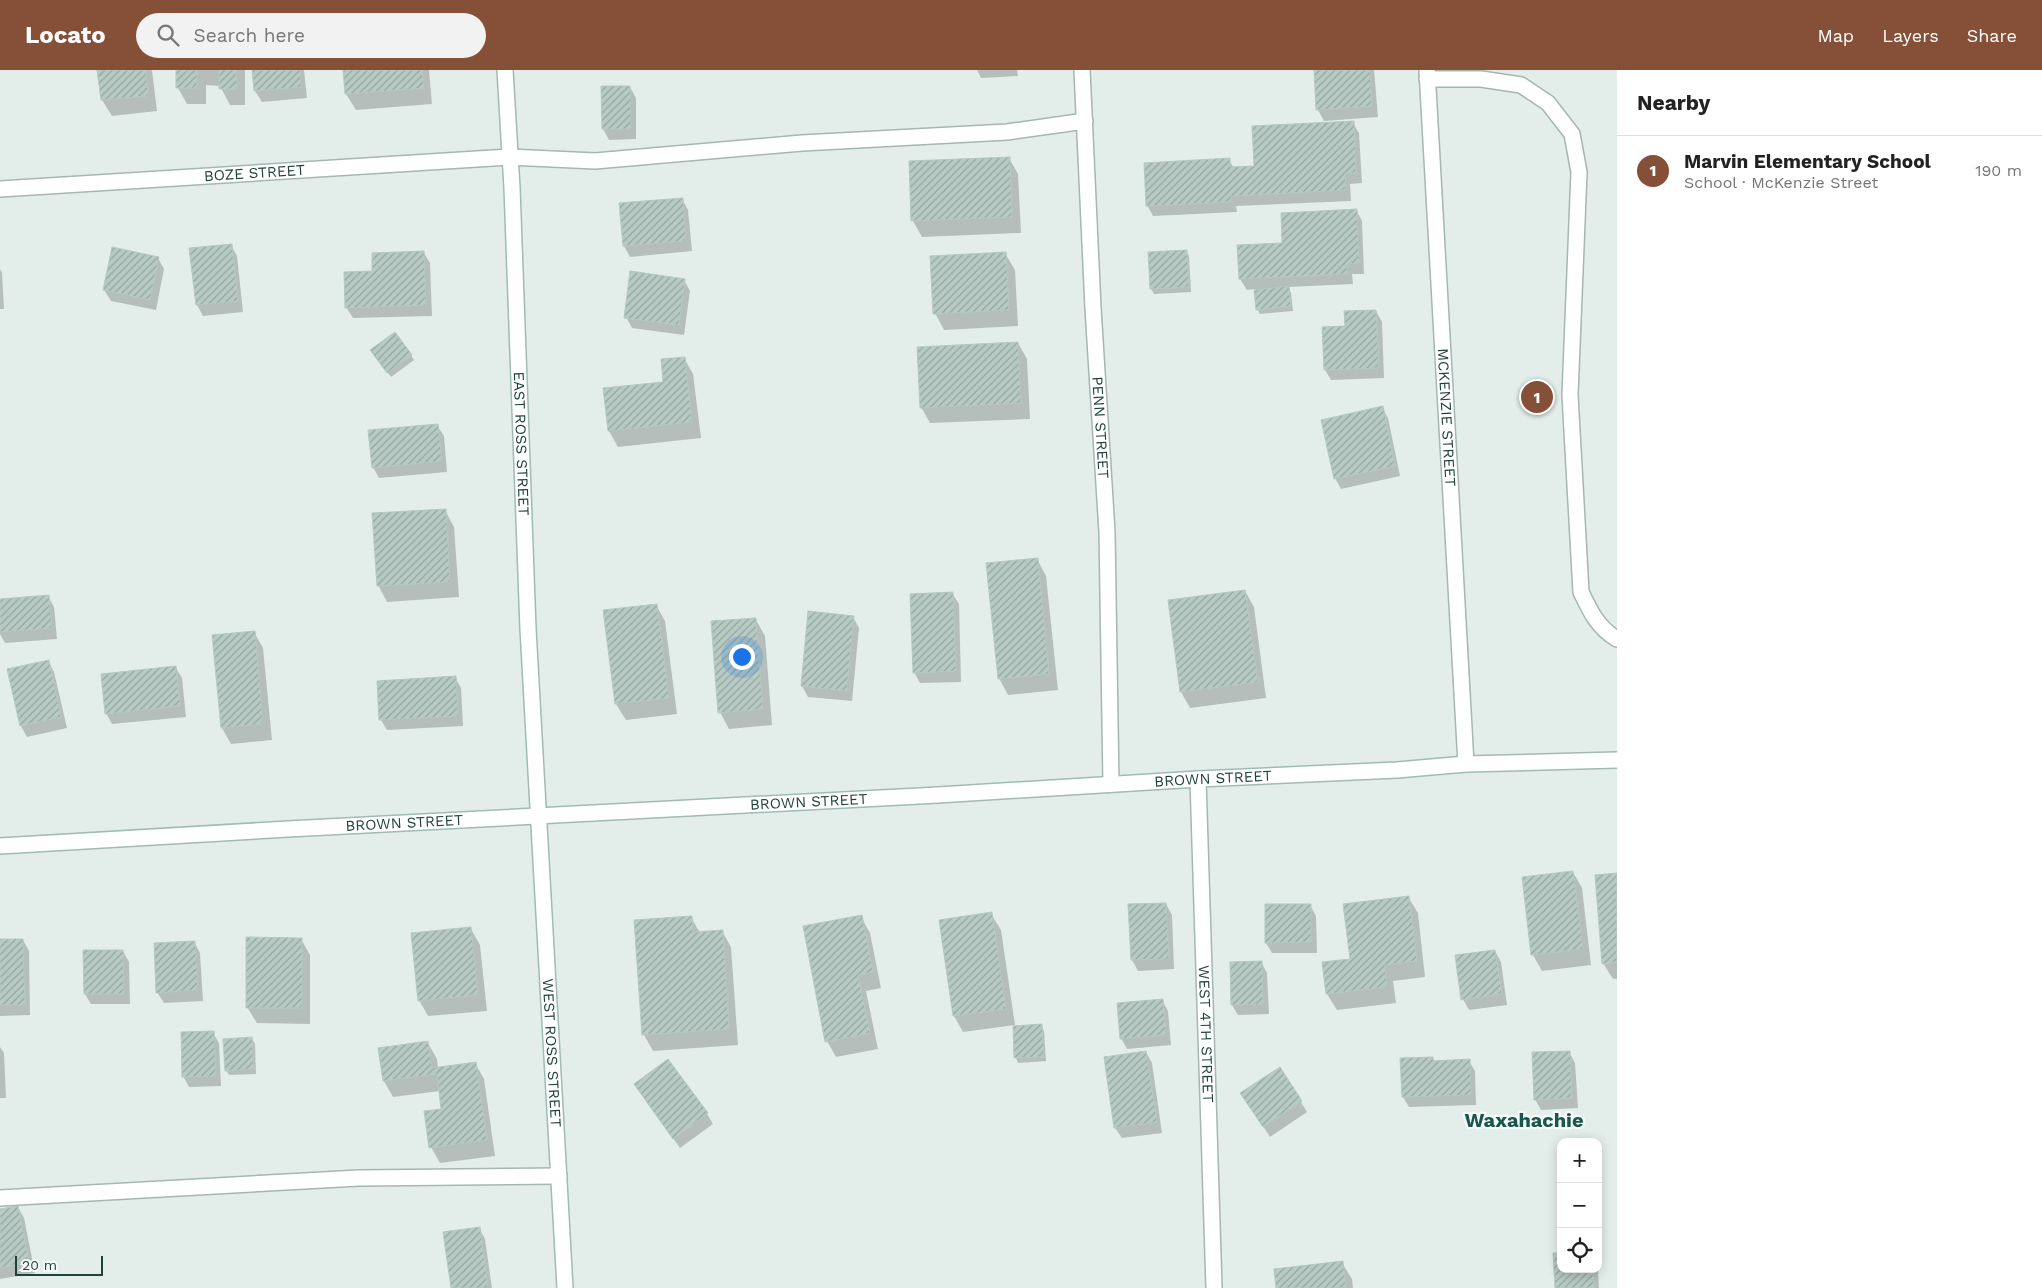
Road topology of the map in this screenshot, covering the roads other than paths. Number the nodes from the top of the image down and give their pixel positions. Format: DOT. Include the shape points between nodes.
graph roads {
  1 [pos="505,70"];
  2 [pos="1082,70"];
  3 [pos="1427,75"];
  4 [pos="1085,121"];
  5 [pos="509,157"];
  6 [pos="0,189"];
  7 [pos="1617,639"];
  8 [pos="1617,760"];
  9 [pos="1466,764"];
  10 [pos="1198,778"];
  11 [pos="1111,784"];
  12 [pos="539,816"];
  13 [pos="0,846"];
  14 [pos="559,1176"];
  15 [pos="0,1198"];
  16 [pos="565,1288"];
  17 [pos="1214,1288"];
  1 -- 5 [label="street, EAST ROSS STREET"];
  2 -- 4 [label="street, PENN STREET"];
  3 -- 7 [label="street" via="1521,85 1548,103 1572,134 1579,172 1570,395 1581,592 1604,632"];
  3 -- 9 [label="street, MCKENZIE STREET"];
  4 -- 5 [label="street, BOZE STREET" via="1008,132 802,143 595,161"];
  4 -- 11 [label="street, PENN STREET" via="1107,532"];
  5 -- 6 [label="street, BOZE STREET"];
  5 -- 12 [label="street, EAST ROSS STREET"];
  8 -- 9 [label="street, BROWN STREET"];
  9 -- 10 [label="street, BROWN STREET"];
  10 -- 11 [label="street, BROWN STREET"];
  10 -- 17 [label="street, WEST 4TH STREET"];
  11 -- 12 [label="street, BROWN STREET"];
  12 -- 13 [label="street, BROWN STREET"];
  12 -- 14 [label="street, WEST ROSS STREET"];
  14 -- 15 [label="street" via="359,1178"];
  14 -- 16 [label="street, WEST ROSS STREET"];
}
